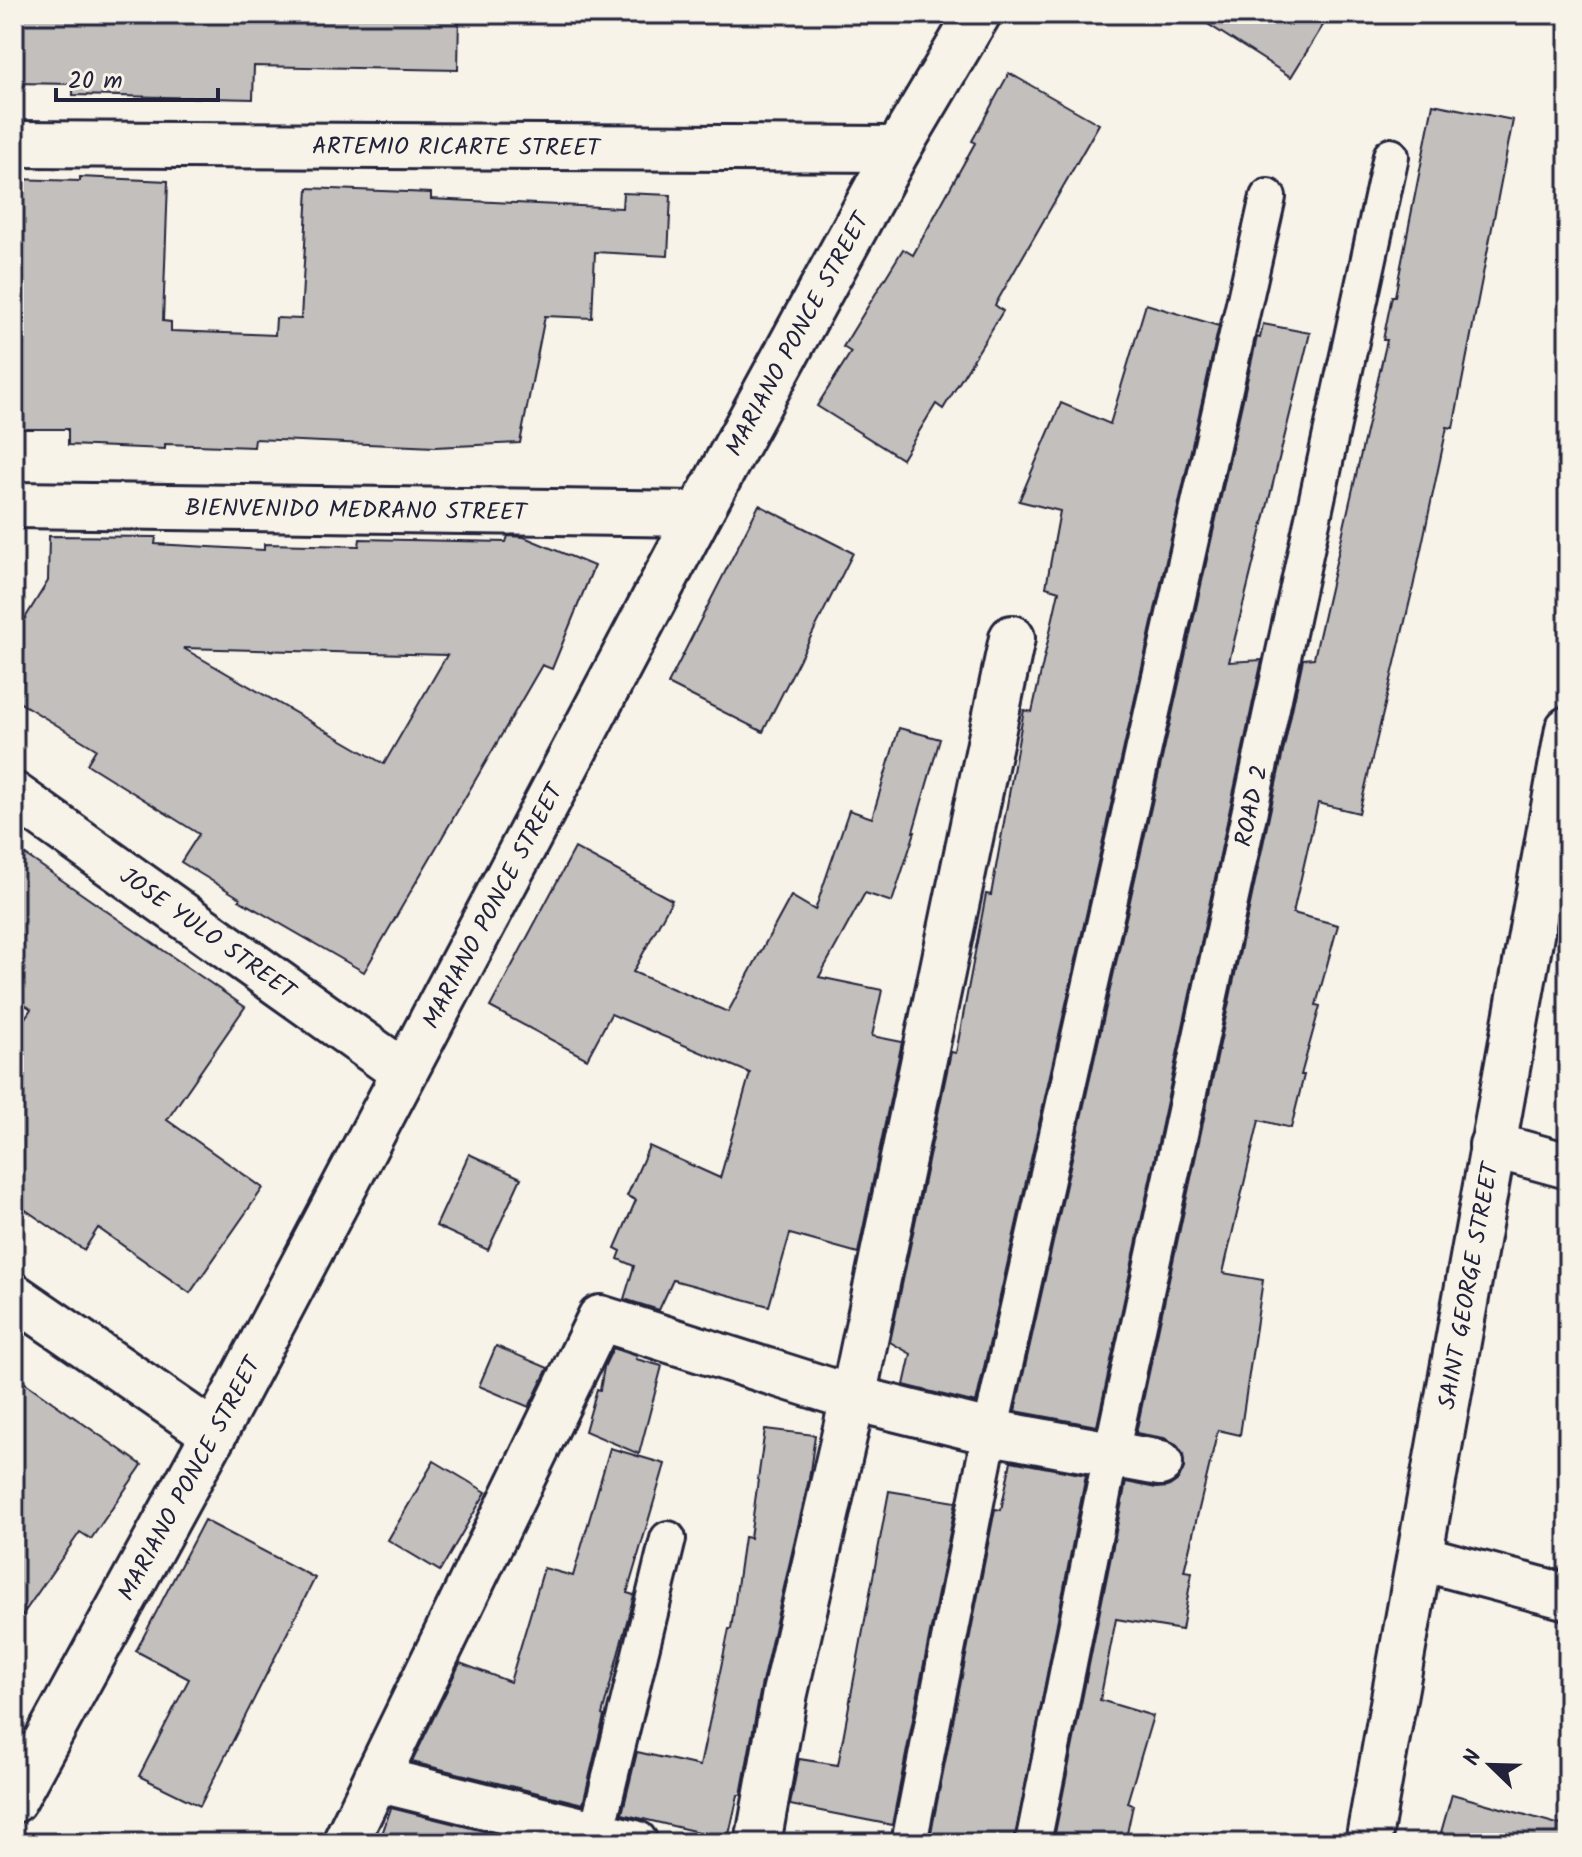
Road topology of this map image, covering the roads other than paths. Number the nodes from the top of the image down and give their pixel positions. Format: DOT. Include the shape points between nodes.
graph roads {
  1 [pos="978,14"];
  2 [pos="14,144"];
  3 [pos="898,149"];
  4 [pos="1391,156"];
  5 [pos="1268,197"];
  6 [pos="14,505"];
  7 [pos="699,514"];
  8 [pos="1012,638"];
  9 [pos="1567,740"];
  10 [pos="14,795"];
  11 [pos="403,1072"];
  12 [pos="1492,1145"];
  13 [pos="1568,1166"];
  14 [pos="14,1296"];
  15 [pos="853,1398"];
  16 [pos="990,1432"];
  17 [pos="214,1434"];
  18 [pos="1111,1454"];
  19 [pos="1160,1463"];
  20 [pos="668,1539"];
  21 [pos="1421,1558"];
  22 [pos="1568,1597"];
  23 [pos="376,1779"];
  24 [pos="14,1800"];
  25 [pos="609,1840"];
  26 [pos="345,1843"];
  27 [pos="758,1843"];
  28 [pos="909,1843"];
  29 [pos="1033,1843"];
  30 [pos="1368,1843"];
  1 -- 3 [label="street, MARIANO PONCE STREET"];
  2 -- 3 [label="street, ARTEMIO RICARTE STREET"];
  3 -- 7 [label="street, MARIANO PONCE STREET"];
  4 -- 18 [label="street, ROAD 2"];
  5 -- 16 [label="street"];
  6 -- 7 [label="street, BIENVENIDO MEDRANO STREET"];
  7 -- 11 [label="street, MARIANO PONCE STREET"];
  8 -- 15 [label="street"];
  9 -- 12 [label="street, SAINT GEORGE STREET"];
  10 -- 11 [label="street, JOSE YULO STREET"];
  11 -- 17 [label="street, MARIANO PONCE STREET"];
  12 -- 13 [label="street"];
  12 -- 21 [label="street, SAINT GEORGE STREET"];
  14 -- 17 [label="street"];
  15 -- 16 [label="street"];
  15 -- 23 [label="street" via="600,1318"];
  15 -- 27 [label="street" via="785,1693"];
  16 -- 18 [label="street"];
  16 -- 28 [label="street"];
  17 -- 24 [label="street, MARIANO PONCE STREET"];
  18 -- 19 [label="street"];
  18 -- 29 [label="street, ROAD 2"];
  20 -- 25 [label="street"];
  21 -- 22 [label="street"];
  21 -- 30 [label="street, SAINT GEORGE STREET"];
  23 -- 25 [label="street"];
  23 -- 26 [label="street"];
}
